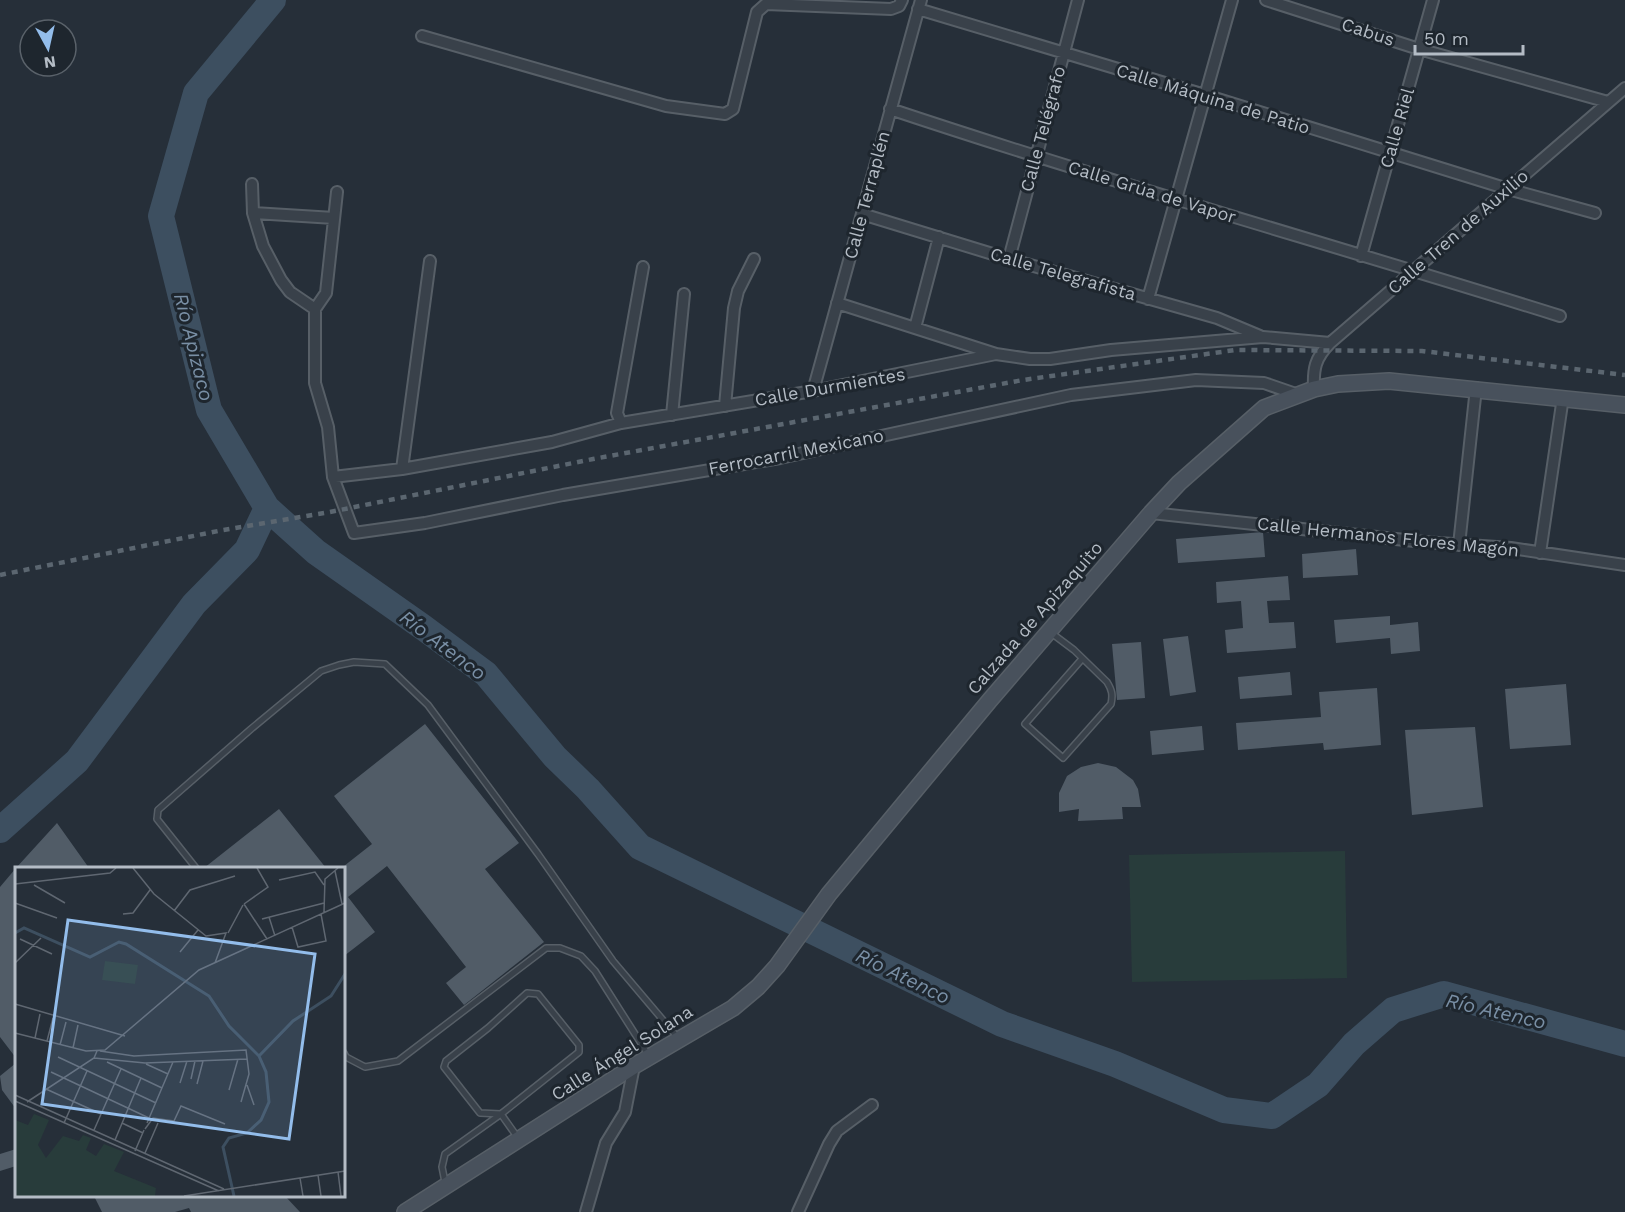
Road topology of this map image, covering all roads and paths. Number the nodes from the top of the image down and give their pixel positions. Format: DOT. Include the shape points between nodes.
graph roads {
  1 [pos="902,0"];
  2 [pos="1078,0"];
  3 [pos="1232,0"];
  4 [pos="1266,0"];
  5 [pos="1432,0"];
  6 [pos="919,4"];
  7 [pos="422,36"];
  8 [pos="1419,49"];
  9 [pos="1063,54"];
  10 [pos="1625,88"];
  11 [pos="1205,95"];
  12 [pos="1608,102"];
  13 [pos="890,110"];
  14 [pos="1390,153"];
  15 [pos="1036,158"];
  16 [pos="252,184"];
  17 [pos="1508,189"];
  18 [pos="337,192"];
  19 [pos="1177,199"];
  20 [pos="253,213"];
  21 [pos="1594,213"];
  22 [pos="862,214"];
  23 [pos="334,218"];
  24 [pos="939,237"];
  25 [pos="1361,255"];
  26 [pos="754,259"];
  27 [pos="1009,259"];
  28 [pos="429,261"];
  29 [pos="643,267"];
  30 [pos="1415,271"];
  31 [pos="684,294"];
  32 [pos="1148,299"];
  33 [pos="837,303"];
  34 [pos="315,309"];
  35 [pos="1560,316"];
  36 [pos="915,328"];
  37 [pos="1263,337"];
  38 [pos="1330,343"];
  39 [pos="996,354"];
  40 [pos="1476,388"];
  41 [pos="1314,389"];
  42 [pos="813,391"];
  43 [pos="1296,394"];
  44 [pos="1563,398"];
  45 [pos="1625,405"];
  46 [pos="725,406"];
  47 [pos="672,415"];
  48 [pos="621,423"];
  49 [pos="402,469"];
  50 [pos="333,477"];
  51 [pos="1151,513"];
  52 [pos="1459,544"];
  53 [pos="1540,553"];
  54 [pos="1625,565"];
  55 [pos="1049,631"];
  56 [pos="1082,659"];
  57 [pos="195,867"];
  58 [pos="829,894"];
  59 [pos="680,1039"];
  60 [pos="345,1055"];
  61 [pos="650,1057"];
  62 [pos="634,1066"];
  63 [pos="872,1105"];
  64 [pos="501,1114"];
  65 [pos="519,1140"];
  66 [pos="446,1186"];
  67 [pos="405,1212"];
  68 [pos="586,1212"];
  69 [pos="798,1212"];
  1 -- 7 [label="street" via="891,9 766,4 757,12 733,109 725,114 666,106"];
  2 -- 9 [label="street, Calle Telégrafo"];
  3 -- 11 [label="street"];
  4 -- 8 [label="street, Cabus"];
  5 -- 8 [label="street, Calle Riel"];
  6 -- 9 [label="street, Calle Máquina de Patio"];
  6 -- 13 [label="street, Calle Terraplén"];
  8 -- 12 [label="street, Cabus"];
  8 -- 14 [label="street, Calle Riel"];
  9 -- 11 [label="street, Calle Máquina de Patio"];
  9 -- 15 [label="street, Calle Telégrafo"];
  10 -- 12 [label="street, Calle Tren de Auxilio"];
  11 -- 14 [label="street, Calle Máquina de Patio"];
  11 -- 19 [label="street"];
  12 -- 17 [label="street, Calle Tren de Auxilio"];
  13 -- 15 [label="street, Calle Grúa de Vapor"];
  13 -- 22 [label="street, Calle Terraplén"];
  14 -- 17 [label="street, Calle Máquina de Patio"];
  14 -- 25 [label="street, Calle Riel"];
  15 -- 19 [label="street, Calle Grúa de Vapor"];
  15 -- 27 [label="street, Calle Telégrafo"];
  16 -- 20 [label="street"];
  17 -- 21 [label="street, Calle Máquina de Patio"];
  17 -- 30 [label="street, Calle Tren de Auxilio"];
  18 -- 23 [label="street"];
  19 -- 25 [label="street, Calle Grúa de Vapor"];
  19 -- 32 [label="street"];
  20 -- 23 [label="street"];
  20 -- 34 [label="street" via="263,246 281,280 290,292"];
  22 -- 24 [label="street, Calle Telegrafista"];
  22 -- 33 [label="street, Calle Terraplén"];
  23 -- 34 [label="street" via="326,293"];
  24 -- 27 [label="street, Calle Telegrafista"];
  24 -- 36 [label="street"];
  25 -- 30 [label="street, Calle Grúa de Vapor"];
  26 -- 46 [label="street" via="734,308"];
  27 -- 32 [label="street, Calle Telegrafista"];
  28 -- 49 [label="street"];
  29 -- 48 [label="street" via="617,413"];
  30 -- 35 [label="street, Calle Grúa de Vapor"];
  30 -- 38 [label="street, Calle Tren de Auxilio"];
  31 -- 47 [label="street"];
  32 -- 37 [label="street, Calle Telegrafista" via="1217,318"];
  33 -- 36 [label="street"];
  33 -- 42 [label="street, Calle Terraplén"];
  34 -- 50 [label="street, Ferrocarril Mexicano" via="315,383 328,427"];
  36 -- 39 [label="street"];
  37 -- 38 [label="street, Calle Durmientes"];
  37 -- 39 [label="street, Calle Durmientes" via="1050,359"];
  38 -- 41 [label="street, Calle Tren de Auxilio" via="1313,369"];
  39 -- 42 [label="street, Calle Durmientes"];
  40 -- 41 [label="main road, Calzada de Apizaquito" via="1389,381"];
  40 -- 44 [label="main road, Calzada de Apizaquito"];
  40 -- 52 [label="street"];
  41 -- 43 [label="main road, Calzada de Apizaquito"];
  42 -- 46 [label="street, Calle Durmientes"];
  43 -- 50 [label="street, Ferrocarril Mexicano" via="1264,383 1196,380 1071,395 780,458 363,533 354,533 351,528"];
  43 -- 51 [label="main road, Calzada de Apizaquito" via="1250,418"];
  44 -- 45 [label="main road, Calzada de Apizaquito"];
  44 -- 53 [label="street"];
  46 -- 47 [label="street, Calle Durmientes"];
  47 -- 48 [label="street, Calle Durmientes"];
  48 -- 49 [label="street, Calle Durmientes" via="552,442"];
  49 -- 50 [label="street, Calle Durmientes"];
  51 -- 52 [label="street, Calle Hermanos Flores Magón"];
  51 -- 55 [label="main road, Calzada de Apizaquito"];
  52 -- 53 [label="street, Calle Hermanos Flores Magón"];
  53 -- 54 [label="street, Calle Hermanos Flores Magón"];
  55 -- 56 [label="lane"];
  55 -- 58 [label="main road, Calzada de Apizaquito"];
  56 -- 56 [label="lane" via="1112,688 1113,697 1064,758 1025,724"];
  57 -- 59 [label="lane" via="157,819 158,810 321,671 354,662 385,664 428,705 613,961"];
  58 -- 59 [label="main road, Calle Ángel Solana" via="758,987 733,1008"];
  59 -- 61 [label="main road, Calle Ángel Solana"];
  60 -- 61 [label="lane" via="365,1067 398,1061 546,948 560,948 581,956 595,971"];
  61 -- 62 [label="main road, Calle Ángel Solana"];
  62 -- 65 [label="main road, Calle Ángel Solana"];
  62 -- 68 [label="street" via="625,1112 606,1143"];
  63 -- 69 [label="street" via="837,1131"];
  64 -- 64 [label="lane" via="480,1113 444,1067 446,1061 532,992 538,994 579,1045 579,1052"];
  64 -- 65 [label="lane"];
  64 -- 66 [label="lane" via="445,1154 442,1167"];
  65 -- 66 [label="main road, Calle Ángel Solana"];
  66 -- 67 [label="main road, Calle Ángel Solana"];
}
